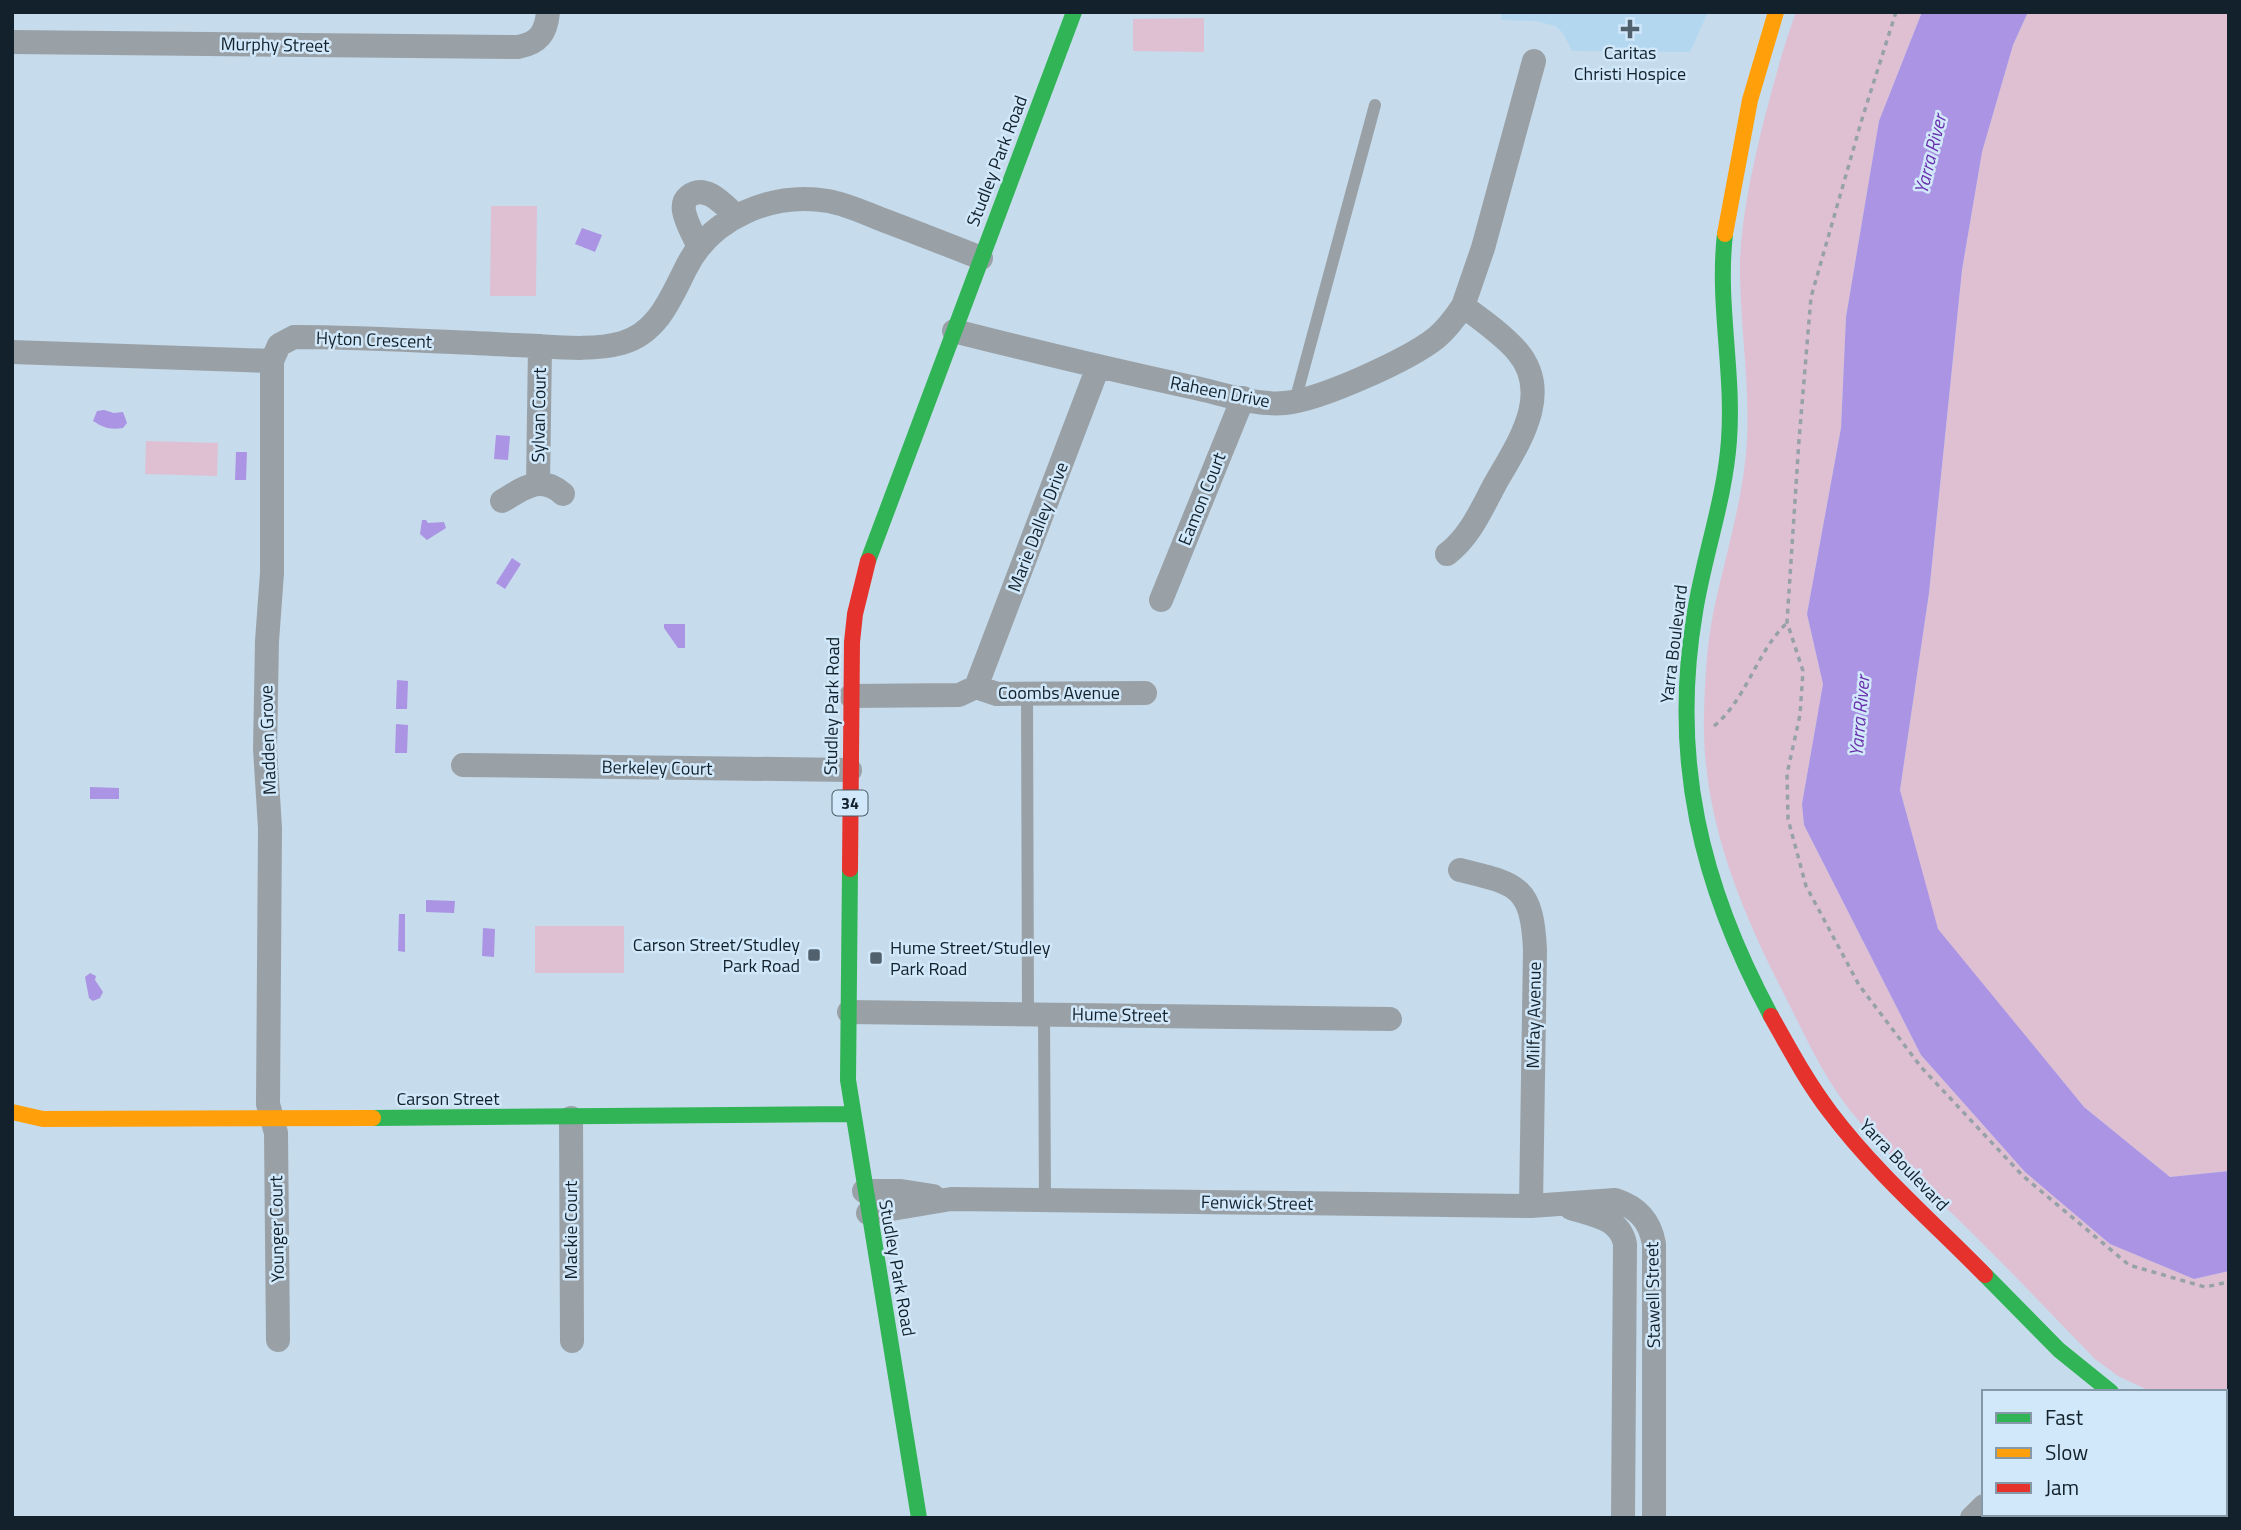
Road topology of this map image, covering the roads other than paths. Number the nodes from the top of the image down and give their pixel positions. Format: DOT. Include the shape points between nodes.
graph roads {
  1 [pos="548,12"];
  2 [pos="1074,12"];
  3 [pos="1776,12"];
  4 [pos="12,42"];
  5 [pos="1534,61"];
  6 [pos="1375,105"];
  7 [pos="736,216"];
  8 [pos="699,247"];
  9 [pos="981,258"];
  10 [pos="1464,306"];
  11 [pos="954,331"];
  12 [pos="540,346"];
  13 [pos="12,352"];
  14 [pos="272,361"];
  15 [pos="1098,367"];
  16 [pos="1243,398"];
  17 [pos="1295,401"];
  18 [pos="538,484"];
  19 [pos="563,494"];
  20 [pos="502,501"];
  21 [pos="1447,554"];
  22 [pos="1161,600"];
  23 [pos="976,687"];
  24 [pos="1145,693"];
  25 [pos="1027,695"];
  26 [pos="851,696"];
  27 [pos="463,765"];
  28 [pos="850,770"];
  29 [pos="1460,870"];
  30 [pos="849,1012"];
  31 [pos="1036,1014"];
  32 [pos="1390,1019"];
  33 [pos="12,1112"];
  34 [pos="852,1114"];
  35 [pos="571,1118"];
  36 [pos="43,1119"];
  37 [pos="272,1119"];
  38 [pos="12,1126"];
  39 [pos="1045,1200"];
  40 [pos="866,1202"];
  41 [pos="1564,1205"];
  42 [pos="1531,1206"];
  43 [pos="278,1340"];
  44 [pos="572,1341"];
  45 [pos="2107,1390"];
  46 [pos="919,1518"];
  47 [pos="1623,1518"];
  48 [pos="1654,1518"];
  1 -- 4 [label="street, Murphy Street" via="538,41 518,47"];
  2 -- 9 [label="main road, Studley Park Road / 34"];
  3 -- 45 [label="main road, Yarra Boulevard" via="1745,124 1723,252 1727,462 1694,617 1686,681 1688,769 1702,848 1749,971 1795,1058 1835,1119 1885,1176 2044,1335"];
  5 -- 10 [label="street, Raheen Drive"];
  6 -- 17 [label="lane"];
  7 -- 8 [label="street, Hyton Crescent"];
  7 -- 8 [label="street" via="706,192 691,194 683,207"];
  7 -- 9 [label="street, Hyton Crescent" via="774,203 831,201"];
  8 -- 12 [label="street, Hyton Crescent" via="667,308 641,333 612,346"];
  9 -- 11 [label="main road, Studley Park Road / 34"];
  10 -- 17 [label="street, Raheen Drive" via="1435,339 1409,354 1338,388"];
  10 -- 21 [label="street" via="1518,353 1528,369 1533,407 1520,440 1468,533"];
  11 -- 15 [label="street, Raheen Drive"];
  11 -- 26 [label="main road, Studley Park Road / 34" via="871,550 852,642"];
  12 -- 14 [label="street, Hyton Crescent" via="294,337 279,345"];
  12 -- 18 [label="street, Sylvan Court"];
  13 -- 14 [label="street"];
  14 -- 37 [label="street, Madden Grove" via="272,573 265,749 270,828 268,1104"];
  15 -- 16 [label="street, Raheen Drive"];
  15 -- 23 [label="street, Marie Dalley Drive"];
  16 -- 17 [label="street, Raheen Drive"];
  16 -- 22 [label="street, Eamon Court"];
  18 -- 19 [label="street, Sylvan Court" via="548,484"];
  18 -- 20 [label="street, Sylvan Court"];
  23 -- 25 [label="street, Coombs Avenue" via="997,694"];
  23 -- 26 [label="street, Coombs Avenue" via="958,695"];
  24 -- 25 [label="street, Coombs Avenue"];
  25 -- 31 [label="lane"];
  26 -- 28 [label="main road, Studley Park Road / 34"];
  27 -- 28 [label="street, Berkeley Court"];
  28 -- 30 [label="main road, Studley Park Road / 34"];
  29 -- 42 [label="street, Milfay Avenue" via="1510,884 1527,901 1531,914 1535,950"];
  30 -- 31 [label="street, Hume Street"];
  30 -- 34 [label="main road, Studley Park Road / 34"];
  31 -- 32 [label="street, Hume Street"];
  31 -- 39 [label="lane"];
  33 -- 36 [label="main road, Carson Street"];
  34 -- 35 [label="main road, Carson Street"];
  34 -- 40 [label="main road, Studley Park Road / 34"];
  35 -- 37 [label="main road, Carson Street"];
  35 -- 44 [label="street, Mackie Court"];
  36 -- 37 [label="main road, Carson Street"];
  36 -- 38 [label="main road, Carson Street"];
  37 -- 43 [label="street, Younger Court" via="276,1133"];
  39 -- 40 [label="street, Fenwick Street" via="951,1199 901,1191"];
  39 -- 42 [label="street, Fenwick Street"];
  40 -- 46 [label="main road, Studley Park Road / 34"];
  41 -- 42 [label="street, Fenwick Street"];
  41 -- 47 [label="street, Stawell Street" via="1618,1227 1625,1244"];
  41 -- 48 [label="street, Stawell Street" via="1626,1203 1652,1230"];
}
